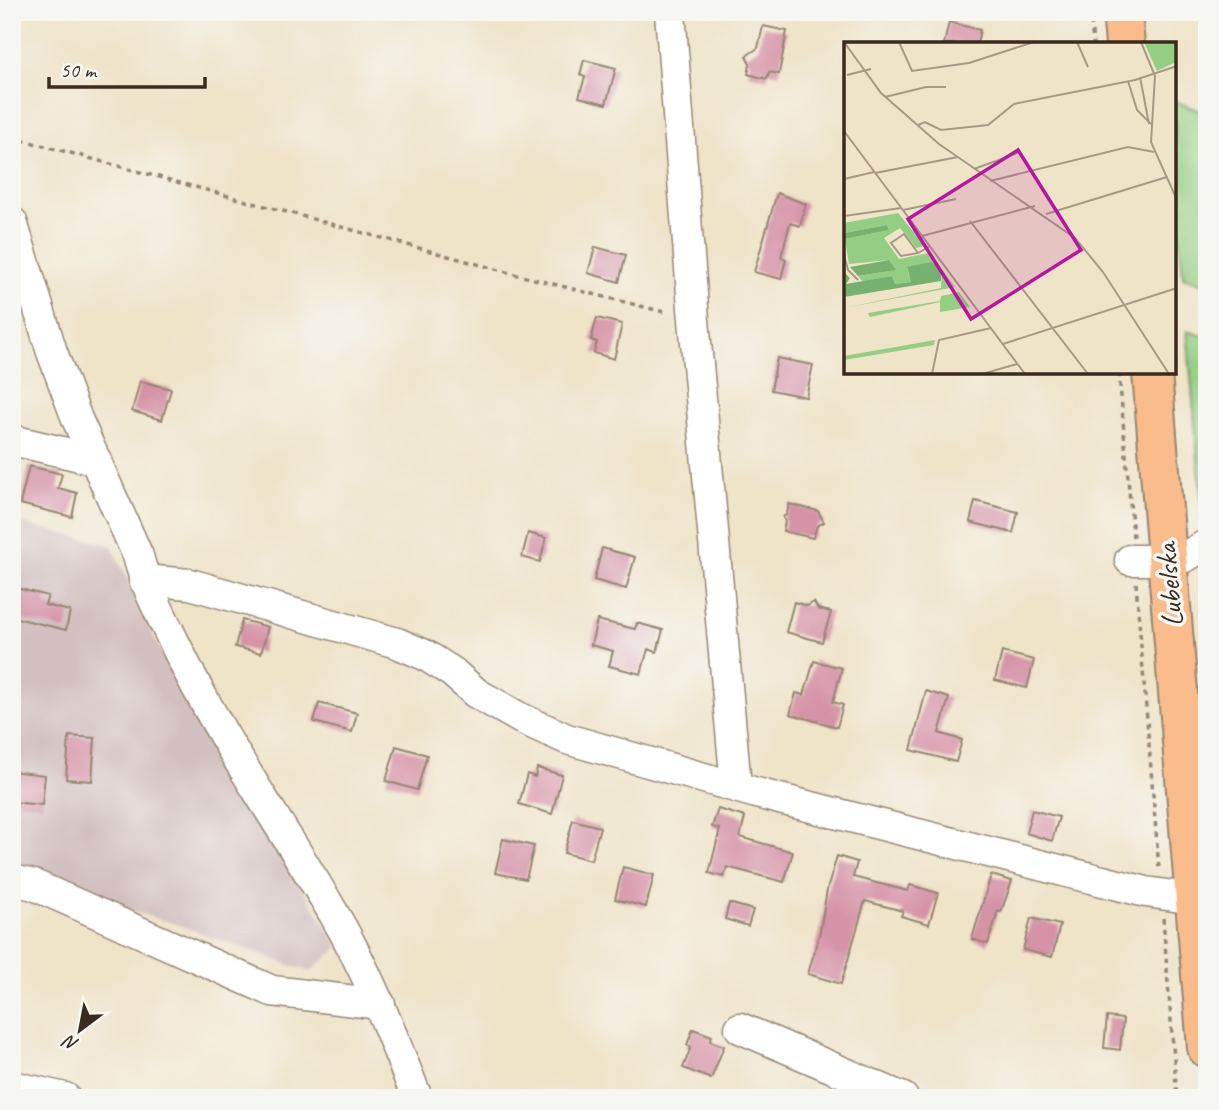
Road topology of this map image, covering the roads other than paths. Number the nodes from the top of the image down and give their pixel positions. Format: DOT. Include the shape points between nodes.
graph roads {
  1 [pos="670,12"];
  2 [pos="1122,12"];
  3 [pos="1125,42"];
  4 [pos="12,222"];
  5 [pos="1152,374"];
  6 [pos="12,440"];
  7 [pos="96,460"];
  8 [pos="145,580"];
  9 [pos="736,786"];
  10 [pos="1196,787"];
  11 [pos="12,880"];
  12 [pos="1178,897"];
  13 [pos="380,1004"];
  14 [pos="740,1028"];
  15 [pos="1207,1048"];
  16 [pos="12,1086"];
  17 [pos="65,1098"];
  18 [pos="417,1098"];
  19 [pos="903,1098"];
  1 -- 9 [label="street"];
  2 -- 3 [label="main road"];
  4 -- 7 [label="street" via="52,352"];
  5 -- 10 [label="main road, Lubelska" via="1164,557"];
  6 -- 7 [label="street"];
  7 -- 8 [label="street"];
  8 -- 9 [label="street" via="190,584 397,643 452,672 509,712 567,739"];
  8 -- 13 [label="street" via="235,756 334,915"];
  9 -- 12 [label="street"];
  10 -- 12 [label="main road, Lubelska"];
  11 -- 13 [label="street" via="34,885 272,991"];
  12 -- 15 [label="main road, Lubelska"];
  13 -- 18 [label="street"];
  14 -- 19 [label="street"];
  16 -- 17 [label="street"];
}
